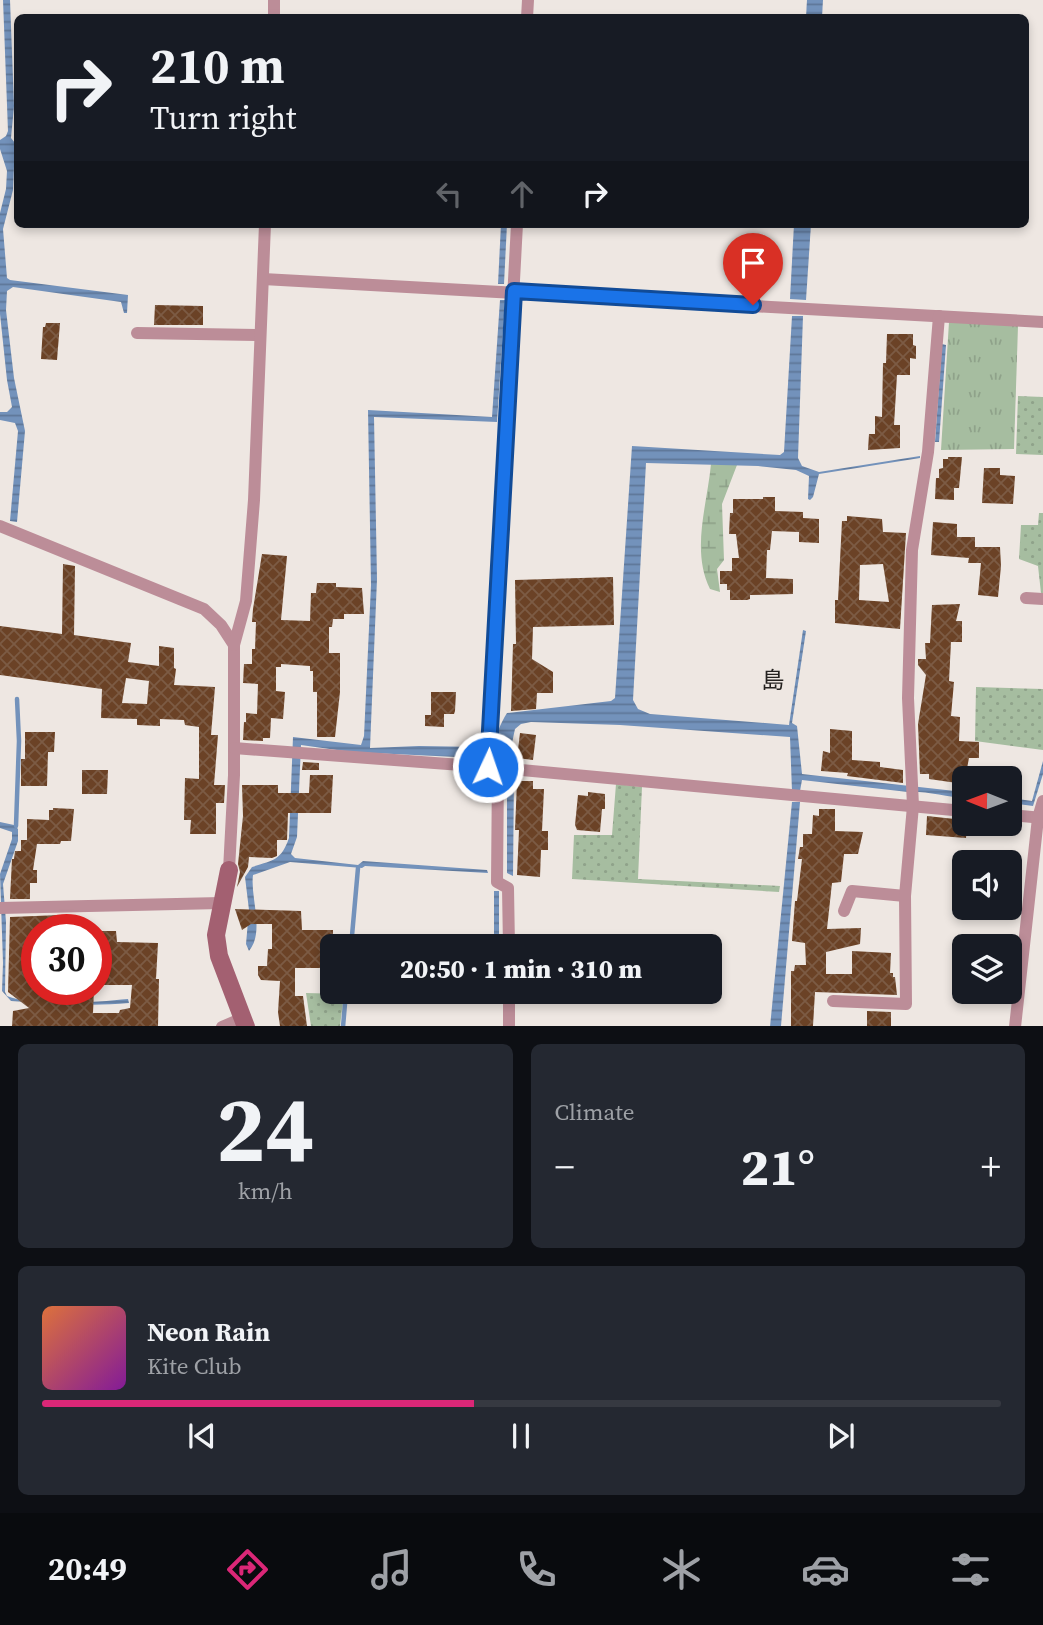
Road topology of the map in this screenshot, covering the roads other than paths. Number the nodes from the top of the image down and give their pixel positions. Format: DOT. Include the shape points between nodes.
graph roads {
  1 [pos="265,228"];
  2 [pos="517,228"];
  3 [pos="262,279"];
  4 [pos="514,291"];
  5 [pos="939,316"];
  6 [pos="1043,322"];
  7 [pos="137,332"];
  8 [pos="260,335"];
  9 [pos="0,526"];
  10 [pos="1026,598"];
  11 [pos="1043,599"];
  12 [pos="234,645"];
  13 [pos="234,748"];
  14 [pos="493,768"];
  15 [pos="1043,801"];
  16 [pos="913,806"];
  17 [pos="952,810"];
  18 [pos="1022,816"];
  19 [pos="1040,818"];
  20 [pos="229,870"];
  21 [pos="905,896"];
  22 [pos="221,903"];
  23 [pos="0,908"];
  24 [pos="844,911"];
  25 [pos="509,934"];
  26 [pos="833,1001"];
  27 [pos="509,1004"];
  28 [pos="244,1022"];
  29 [pos="226,1026"];
  30 [pos="509,1026"];
  31 [pos="1015,1026"];
  1 -- 3 [label="street"];
  2 -- 4 [label="street"];
  3 -- 4 [label="street"];
  3 -- 8 [label="street"];
  4 -- 5 [label="street"];
  4 -- 14 [label="street"];
  5 -- 6 [label="street"];
  5 -- 16 [label="street" via="928,452 912,550 908,698"];
  7 -- 8 [label="street"];
  8 -- 12 [label="street" via="246,601"];
  9 -- 12 [label="street" via="204,609"];
  10 -- 11 [label="street"];
  12 -- 13 [label="street"];
  13 -- 14 [label="street"];
  13 -- 20 [label="street"];
  14 -- 16 [label="street"];
  14 -- 25 [label="street" via="498,881 508,888"];
  15 -- 19 [label="street"];
  16 -- 17 [label="street"];
  16 -- 21 [label="street"];
  18 -- 19 [label="street"];
  19 -- 31 [label="street"];
  20 -- 22 [label="street"];
  21 -- 24 [label="street" via="852,891"];
  21 -- 26 [label="street" via="906,1004"];
  22 -- 23 [label="street"];
  22 -- 28 [label="street" via="216,935 219,956"];
  27 -- 30 [label="street"];
  28 -- 29 [label="street"];
}
